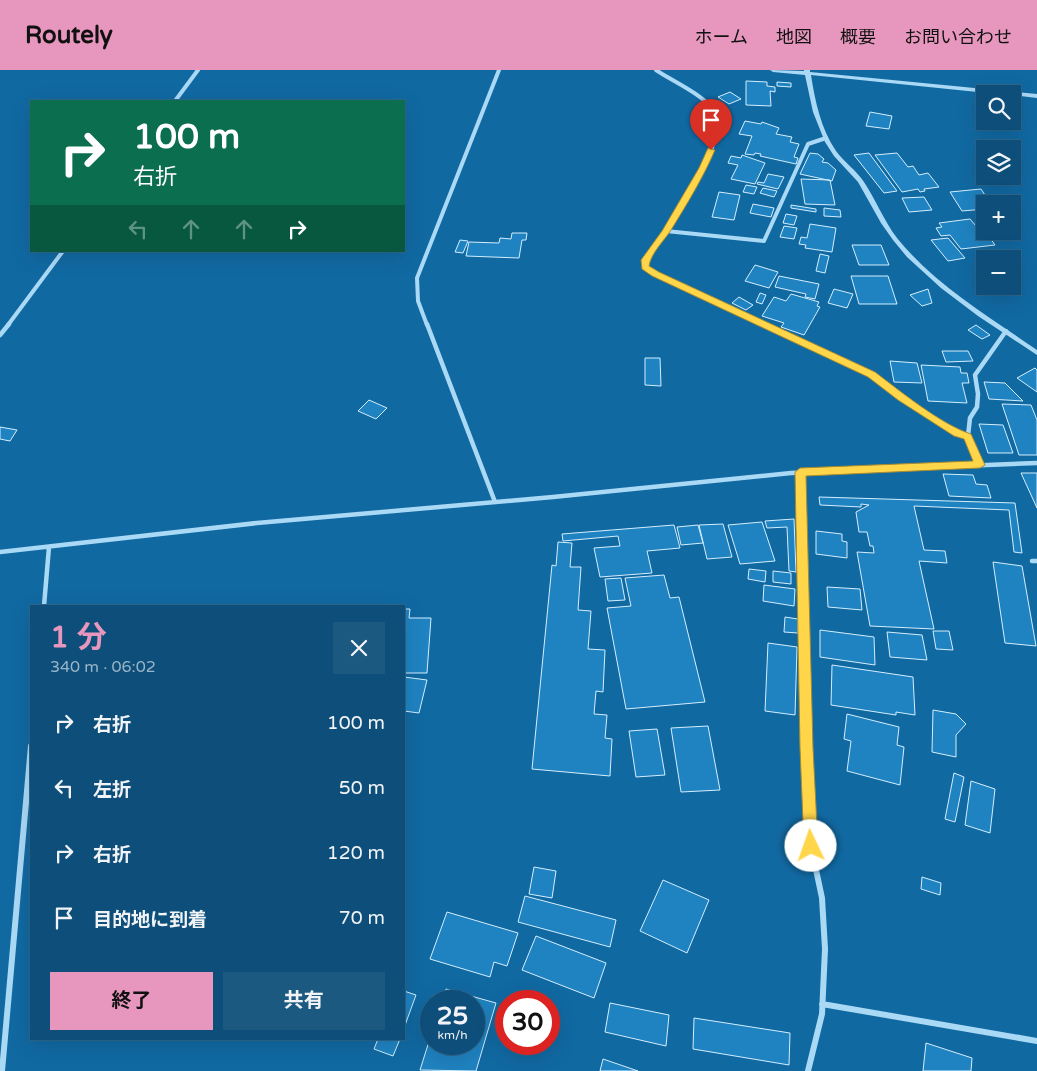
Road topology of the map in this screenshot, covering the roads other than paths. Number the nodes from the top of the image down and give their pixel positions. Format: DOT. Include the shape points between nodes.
graph roads {
  1 [pos="198,70"];
  2 [pos="499,70"];
  3 [pos="656,70"];
  4 [pos="773,70"];
  5 [pos="807,72"];
  6 [pos="1037,96"];
  7 [pos="176,100"];
  8 [pos="826,138"];
  9 [pos="666,231"];
  10 [pos="62,252"];
  11 [pos="1006,331"];
  12 [pos="0,335"];
  13 [pos="1037,353"];
  14 [pos="968,436"];
  15 [pos="1037,463"];
  16 [pos="980,465"];
  17 [pos="800,472"];
  18 [pos="495,502"];
  19 [pos="49,547"];
  20 [pos="0,552"];
  21 [pos="44,605"];
  22 [pos="30,757"];
  23 [pos="822,1004"];
  24 [pos="1037,1041"];
  25 [pos="2,1071"];
  26 [pos="808,1071"];
  1 -- 7 [label="street"];
  2 -- 18 [label="street" via="418,278 418,300"];
  3 -- 9 [label="street" via="705,102 716,112 719,120 718,132 703,168"];
  4 -- 5 [label="street"];
  5 -- 6 [label="street"];
  5 -- 8 [label="street" via="817,122"];
  8 -- 9 [label="street" via="808,144 764,240"];
  8 -- 11 [label="street" via="835,154 856,174 880,218 917,263"];
  9 -- 14 [label="street" via="646,260 645,267 872,375 933,418"];
  10 -- 12 [label="street"];
  11 -- 13 [label="street"];
  11 -- 14 [label="street" via="975,376 977,407 970,418"];
  14 -- 16 [label="street"];
  15 -- 16 [label="street"];
  16 -- 17 [label="street"];
  17 -- 18 [label="street"];
  17 -- 23 [label="street" via="811,846 822,898 825,949"];
  18 -- 19 [label="street" via="257,523"];
  19 -- 20 [label="street"];
  19 -- 21 [label="street"];
  22 -- 25 [label="street"];
  23 -- 24 [label="street"];
  23 -- 26 [label="street"];
}
